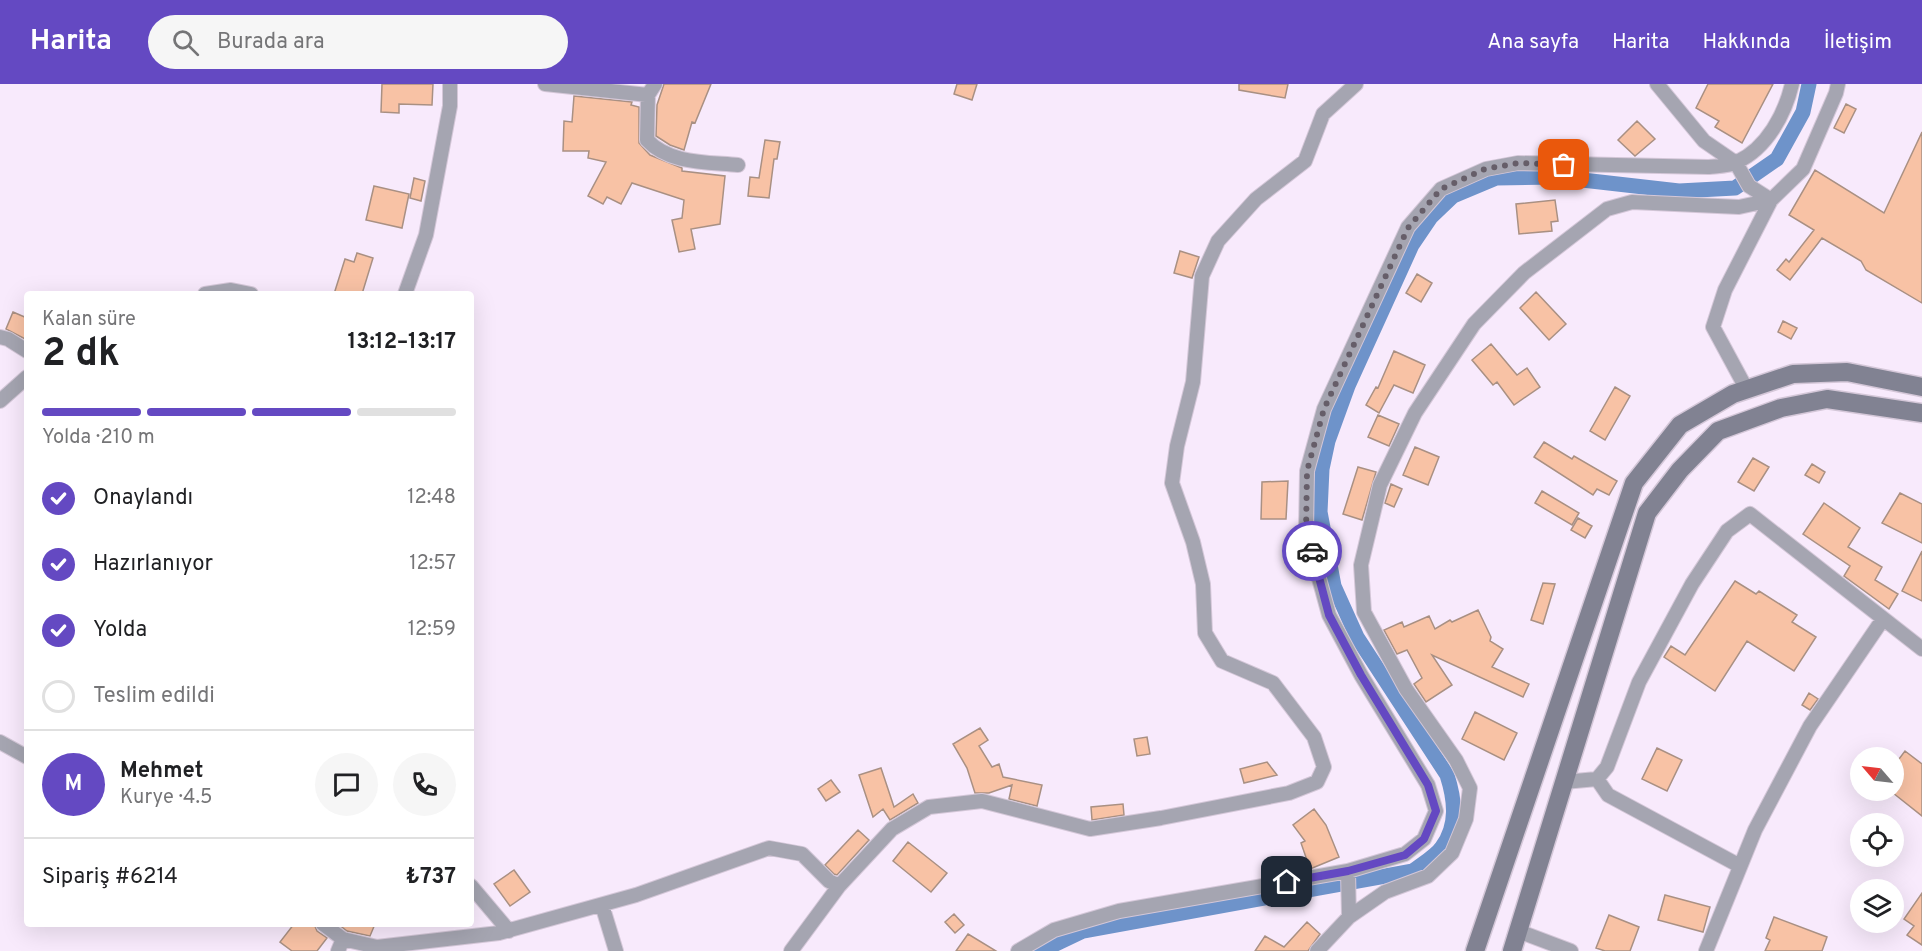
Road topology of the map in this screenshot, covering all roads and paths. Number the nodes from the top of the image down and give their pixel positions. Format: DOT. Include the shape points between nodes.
graph roads {
  1 [pos="450,84"];
  2 [pos="545,84"];
  3 [pos="1356,84"];
  4 [pos="1657,84"];
  5 [pos="1792,84"];
  6 [pos="1838,84"];
  7 [pos="652,90"];
  8 [pos="1736,163"];
  9 [pos="738,165"];
  10 [pos="1771,200"];
  11 [pos="406,291"];
  12 [pos="0,337"];
  13 [pos="24,349"];
  14 [pos="24,380"];
  15 [pos="1922,387"];
  16 [pos="1747,390"];
  17 [pos="0,401"];
  18 [pos="1922,413"];
  19 [pos="1883,619"];
  20 [pos="1922,649"];
  21 [pos="0,742"];
  22 [pos="24,755"];
  23 [pos="1597,779"];
  24 [pos="1564,782"];
  25 [pos="1740,866"];
  26 [pos="1349,879"];
  27 [pos="840,886"];
  28 [pos="474,890"];
  29 [pos="602,905"];
  30 [pos="1349,917"];
  31 [pos="325,927"];
  32 [pos="509,931"];
  33 [pos="1524,933"];
  34 [pos="340,945"];
  35 [pos="616,951"];
  36 [pos="791,951"];
  37 [pos="1018,951"];
  38 [pos="1317,951"];
  39 [pos="1475,951"];
  40 [pos="1512,951"];
  41 [pos="1530,951"];
  42 [pos="1571,951"];
  43 [pos="1706,951"];
  1 -- 11 [label="street" via="450,106 426,235"];
  2 -- 7 [label="street"];
  3 -- 27 [label="street" via="1323,114 1305,161 1256,199 1218,242 1206,267 1193,382 1172,483 1203,584 1205,633 1222,661 1273,683 1314,737 1324,767 1317,782 1289,793 1090,829 982,801 928,807 892,829"];
  4 -- 8 [label="street" via="1704,141"];
  5 -- 8 [label="street" via="1788,105 1762,146"];
  6 -- 10 [label="street" via="1803,169"];
  7 -- 9 [label="street" via="647,140 655,149 677,159"];
  8 -- 10 [label="street" via="1746,182"];
  8 -- 26 [label="street" via="1710,167 1518,163 1485,169 1441,189 1408,228 1324,409 1307,471 1306,531 1329,615 1428,785 1436,811 1424,839 1405,855"];
  10 -- 16 [label="street" via="1725,290 1713,327"];
  10 -- 30 [label="street" via="1739,207 1632,202 1607,209 1524,273 1474,324 1415,413 1380,485 1361,565 1364,612 1406,690 1456,760 1470,788 1466,819 1452,853 1428,876 1385,892"];
  12 -- 13 [label="street"];
  14 -- 17 [label="street"];
  15 -- 16 [label="main road" via="1847,372 1792,375"];
  16 -- 39 [label="main road" via="1680,425 1634,483"];
  18 -- 24 [label="main road" via="1827,399 1781,408 1718,430 1647,513"];
  19 -- 20 [label="street"];
  19 -- 23 [label="street" via="1750,514 1726,531 1692,584 1639,682 1607,767"];
  19 -- 25 [label="street" via="1810,726"];
  21 -- 22 [label="street"];
  23 -- 24 [label="street"];
  23 -- 25 [label="street" via="1608,795"];
  24 -- 33 [label="main road"];
  25 -- 43 [label="street"];
  26 -- 30 [label="street"];
  26 -- 37 [label="street" via="1119,911 1054,930"];
  27 -- 29 [label="street" via="829,881 802,854 769,849"];
  27 -- 36 [label="street"];
  28 -- 32 [label="street"];
  29 -- 32 [label="street"];
  29 -- 35 [label="street"];
  30 -- 38 [label="street"];
  31 -- 34 [label="street"];
  32 -- 34 [label="street" via="377,947"];
  33 -- 40 [label="main road"];
  33 -- 41 [label="street"];
  33 -- 42 [label="street"];
}
